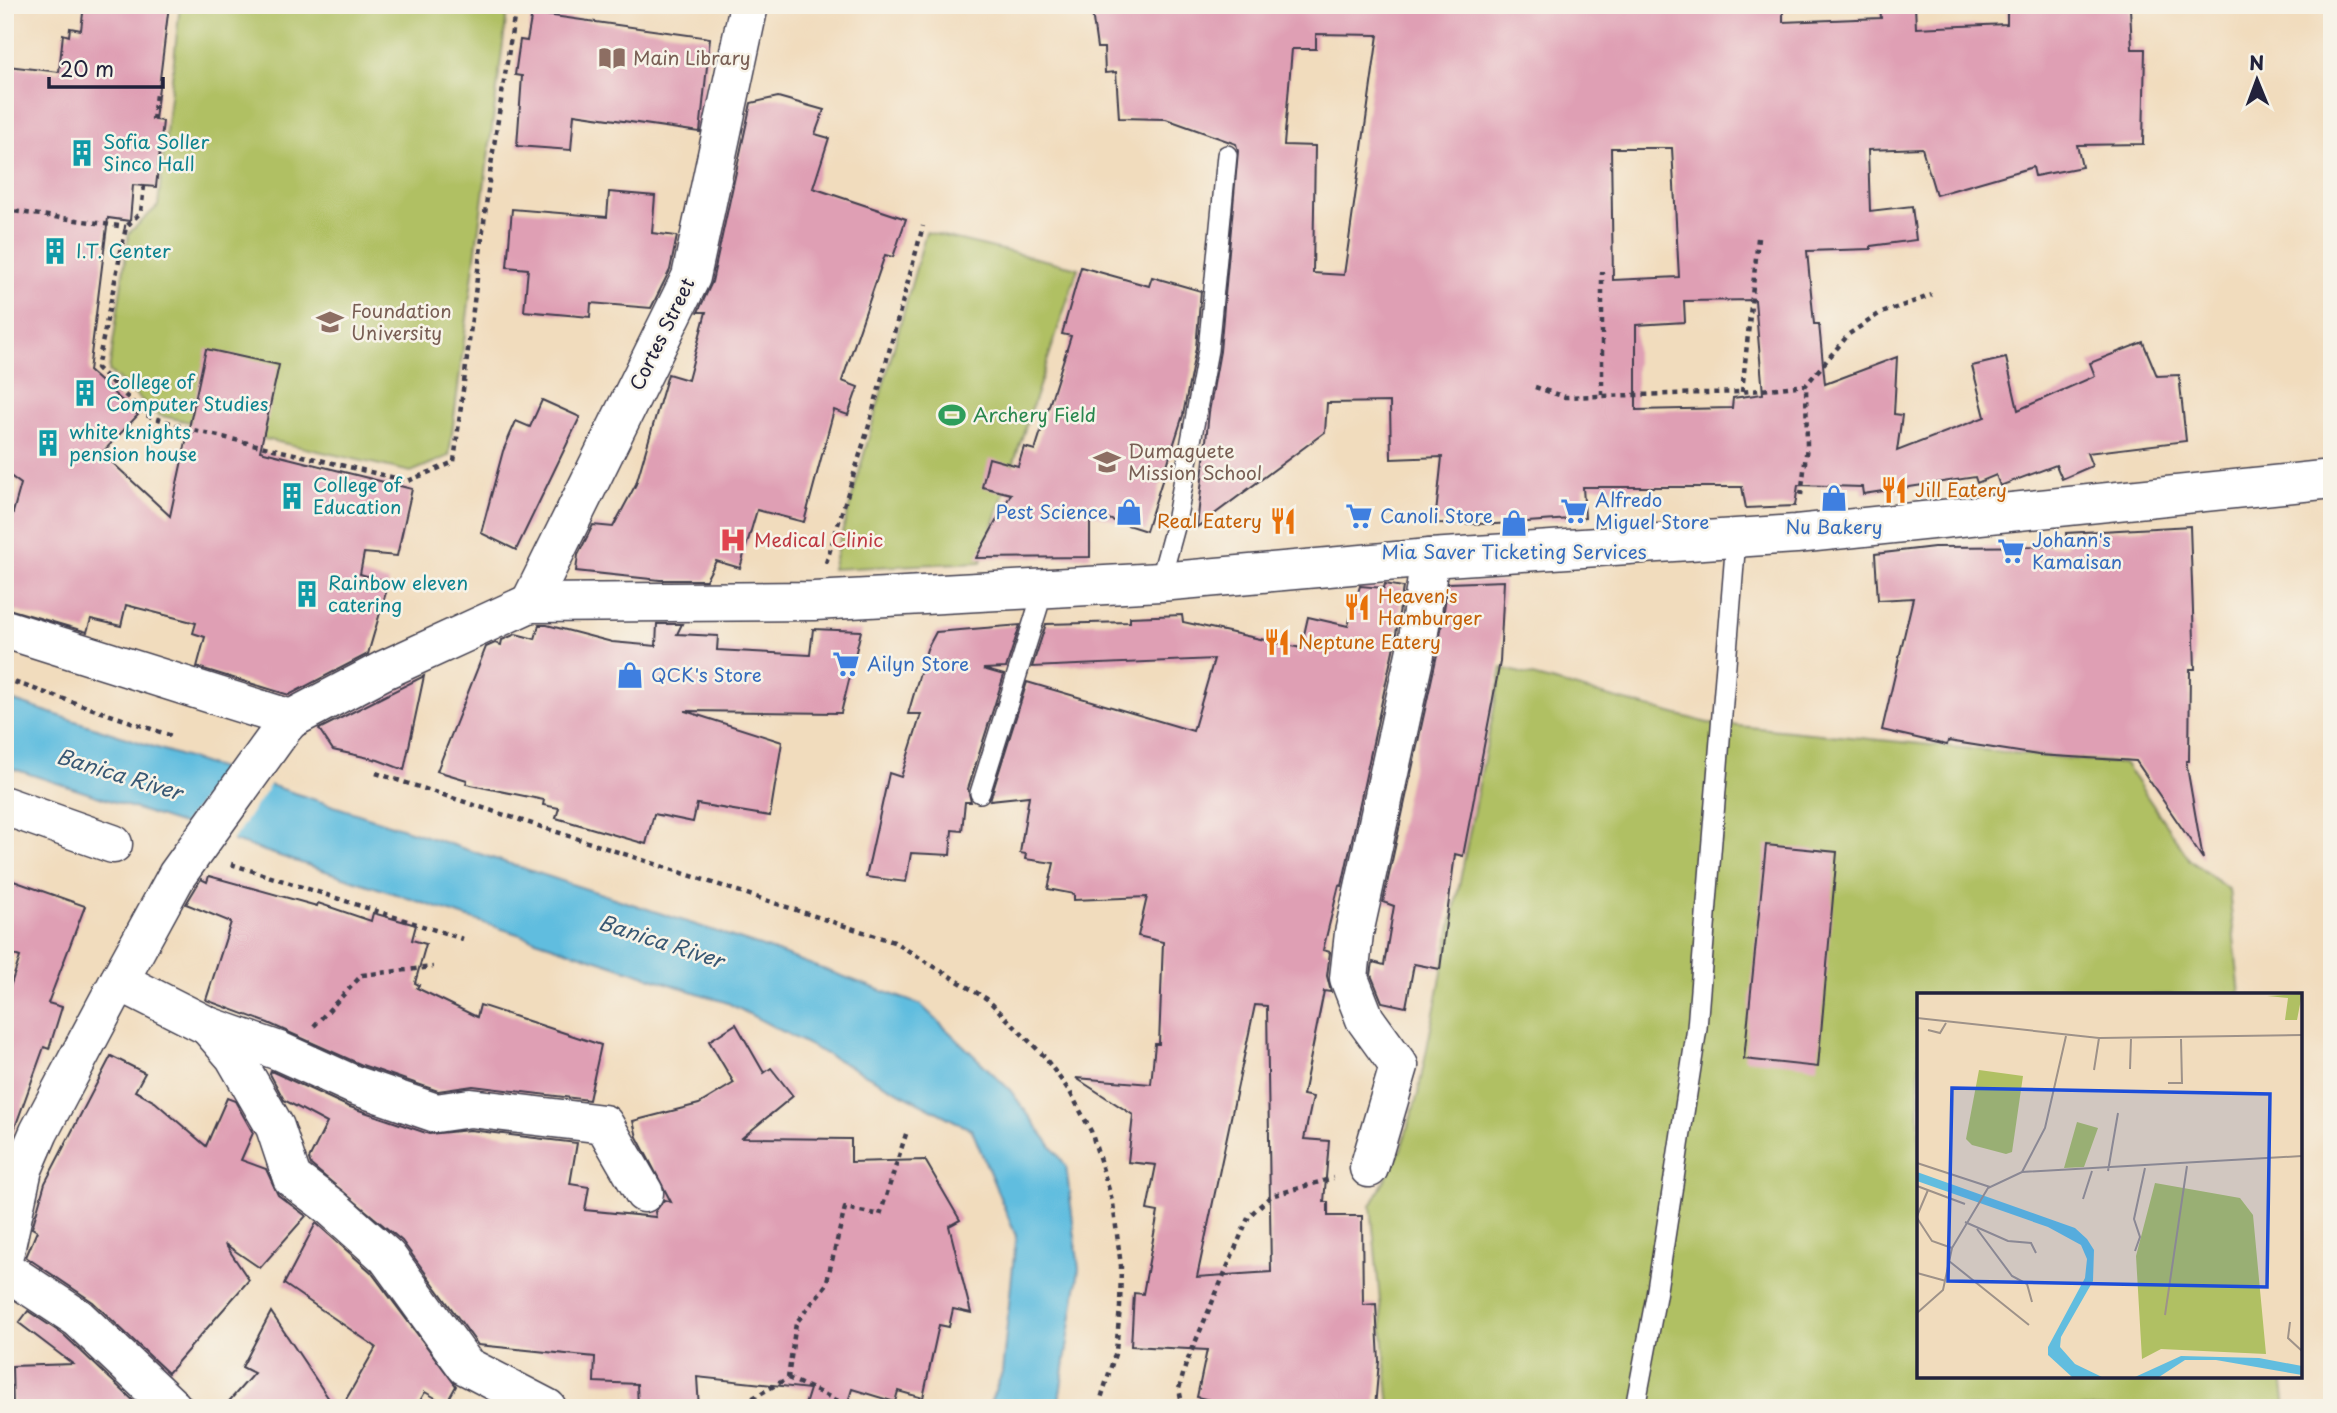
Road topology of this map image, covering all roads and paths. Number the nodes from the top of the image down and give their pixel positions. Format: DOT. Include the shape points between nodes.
graph roads {
  1 [pos="516,5"];
  2 [pos="750,5"];
  3 [pos="156,94"];
  4 [pos="153,120"];
  5 [pos="1227,155"];
  6 [pos="144,186"];
  7 [pos="5,210"];
  8 [pos="923,226"];
  9 [pos="125,227"];
  10 [pos="1758,238"];
  11 [pos="1602,272"];
  12 [pos="1932,295"];
  13 [pos="1806,385"];
  14 [pos="1535,387"];
  15 [pos="1742,392"];
  16 [pos="1602,396"];
  17 [pos="2332,479"];
  18 [pos="1796,534"];
  19 [pos="1736,539"];
  20 [pos="1430,558"];
  21 [pos="1160,582"];
  22 [pos="1044,588"];
  23 [pos="814,601"];
  24 [pos="530,603"];
  25 [pos="5,629"];
  26 [pos="5,679"];
  27 [pos="287,723"];
  28 [pos="175,737"];
  29 [pos="376,773"];
  30 [pos="980,793"];
  31 [pos="5,806"];
  32 [pos="113,844"];
  33 [pos="197,847"];
  34 [pos="463,939"];
  35 [pos="433,967"];
  36 [pos="119,981"];
  37 [pos="208,1026"];
  38 [pos="279,1051"];
  39 [pos="907,1131"];
  40 [pos="14,1166"];
  41 [pos="1369,1168"];
  42 [pos="644,1193"];
  43 [pos="5,1251"];
  44 [pos="5,1270"];
  45 [pos="788,1378"];
  46 [pos="173,1408"];
  47 [pos="547,1408"];
  48 [pos="735,1408"];
  49 [pos="854,1408"];
  50 [pos="1098,1408"];
  51 [pos="1183,1408"];
  52 [pos="1635,1408"];
  1 -- 9 [label="path" via="454,462 408,481 146,415 97,368"];
  2 -- 24 [label="street, Cortes Street" via="691,277"];
  3 -- 4 [label="path"];
  5 -- 21 [label="lane" via="1208,350 1175,527"];
  6 -- 9 [label="path" via="141,212"];
  7 -- 9 [label="path"];
  8 -- 23 [label="path" via="868,429"];
  10 -- 15 [label="path"];
  11 -- 16 [label="path"];
  12 -- 13 [label="path" via="1880,314 1849,334"];
  13 -- 15 [label="path"];
  13 -- 18 [label="path" via="1807,446"];
  14 -- 16 [label="path" via="1565,397"];
  15 -- 16 [label="path"];
  17 -- 18 [label="street"];
  18 -- 19 [label="street"];
  19 -- 20 [label="street"];
  19 -- 52 [label="lane" via="1697,1028"];
  20 -- 21 [label="street"];
  20 -- 41 [label="street" via="1418,645 1354,933 1349,978 1365,1019 1399,1066"];
  21 -- 22 [label="street"];
  22 -- 23 [label="street"];
  22 -- 30 [label="lane"];
  23 -- 24 [label="street"];
  24 -- 27 [label="street" via="384,670"];
  25 -- 27 [label="street"];
  26 -- 28 [label="path"];
  27 -- 33 [label="street"];
  29 -- 50 [label="path" via="894,942 987,999 1043,1055 1070,1092 1091,1131 1113,1203 1121,1266 1120,1307 1116,1351"];
  31 -- 32 [label="street"];
  33 -- 34 [label="path"];
  33 -- 36 [label="street"];
  35 -- 38 [label="path" via="362,975 313,1027"];
  36 -- 37 [label="street"];
  36 -- 40 [label="street" via="39,1132"];
  37 -- 38 [label="street"];
  37 -- 47 [label="street" via="234,1056 275,1127 292,1178 387,1256 466,1366"];
  38 -- 42 [label="street" via="355,1085 436,1113 470,1108 604,1124"];
  39 -- 45 [label="path" via="880,1216 845,1208 826,1284 796,1322"];
  40 -- 43 [label="street"];
  41 -- 51 [label="path" via="1271,1196 1250,1216 1186,1364 1179,1389"];
  44 -- 46 [label="street" via="78,1318"];
  45 -- 48 [label="path"];
  45 -- 49 [label="path"];
}
